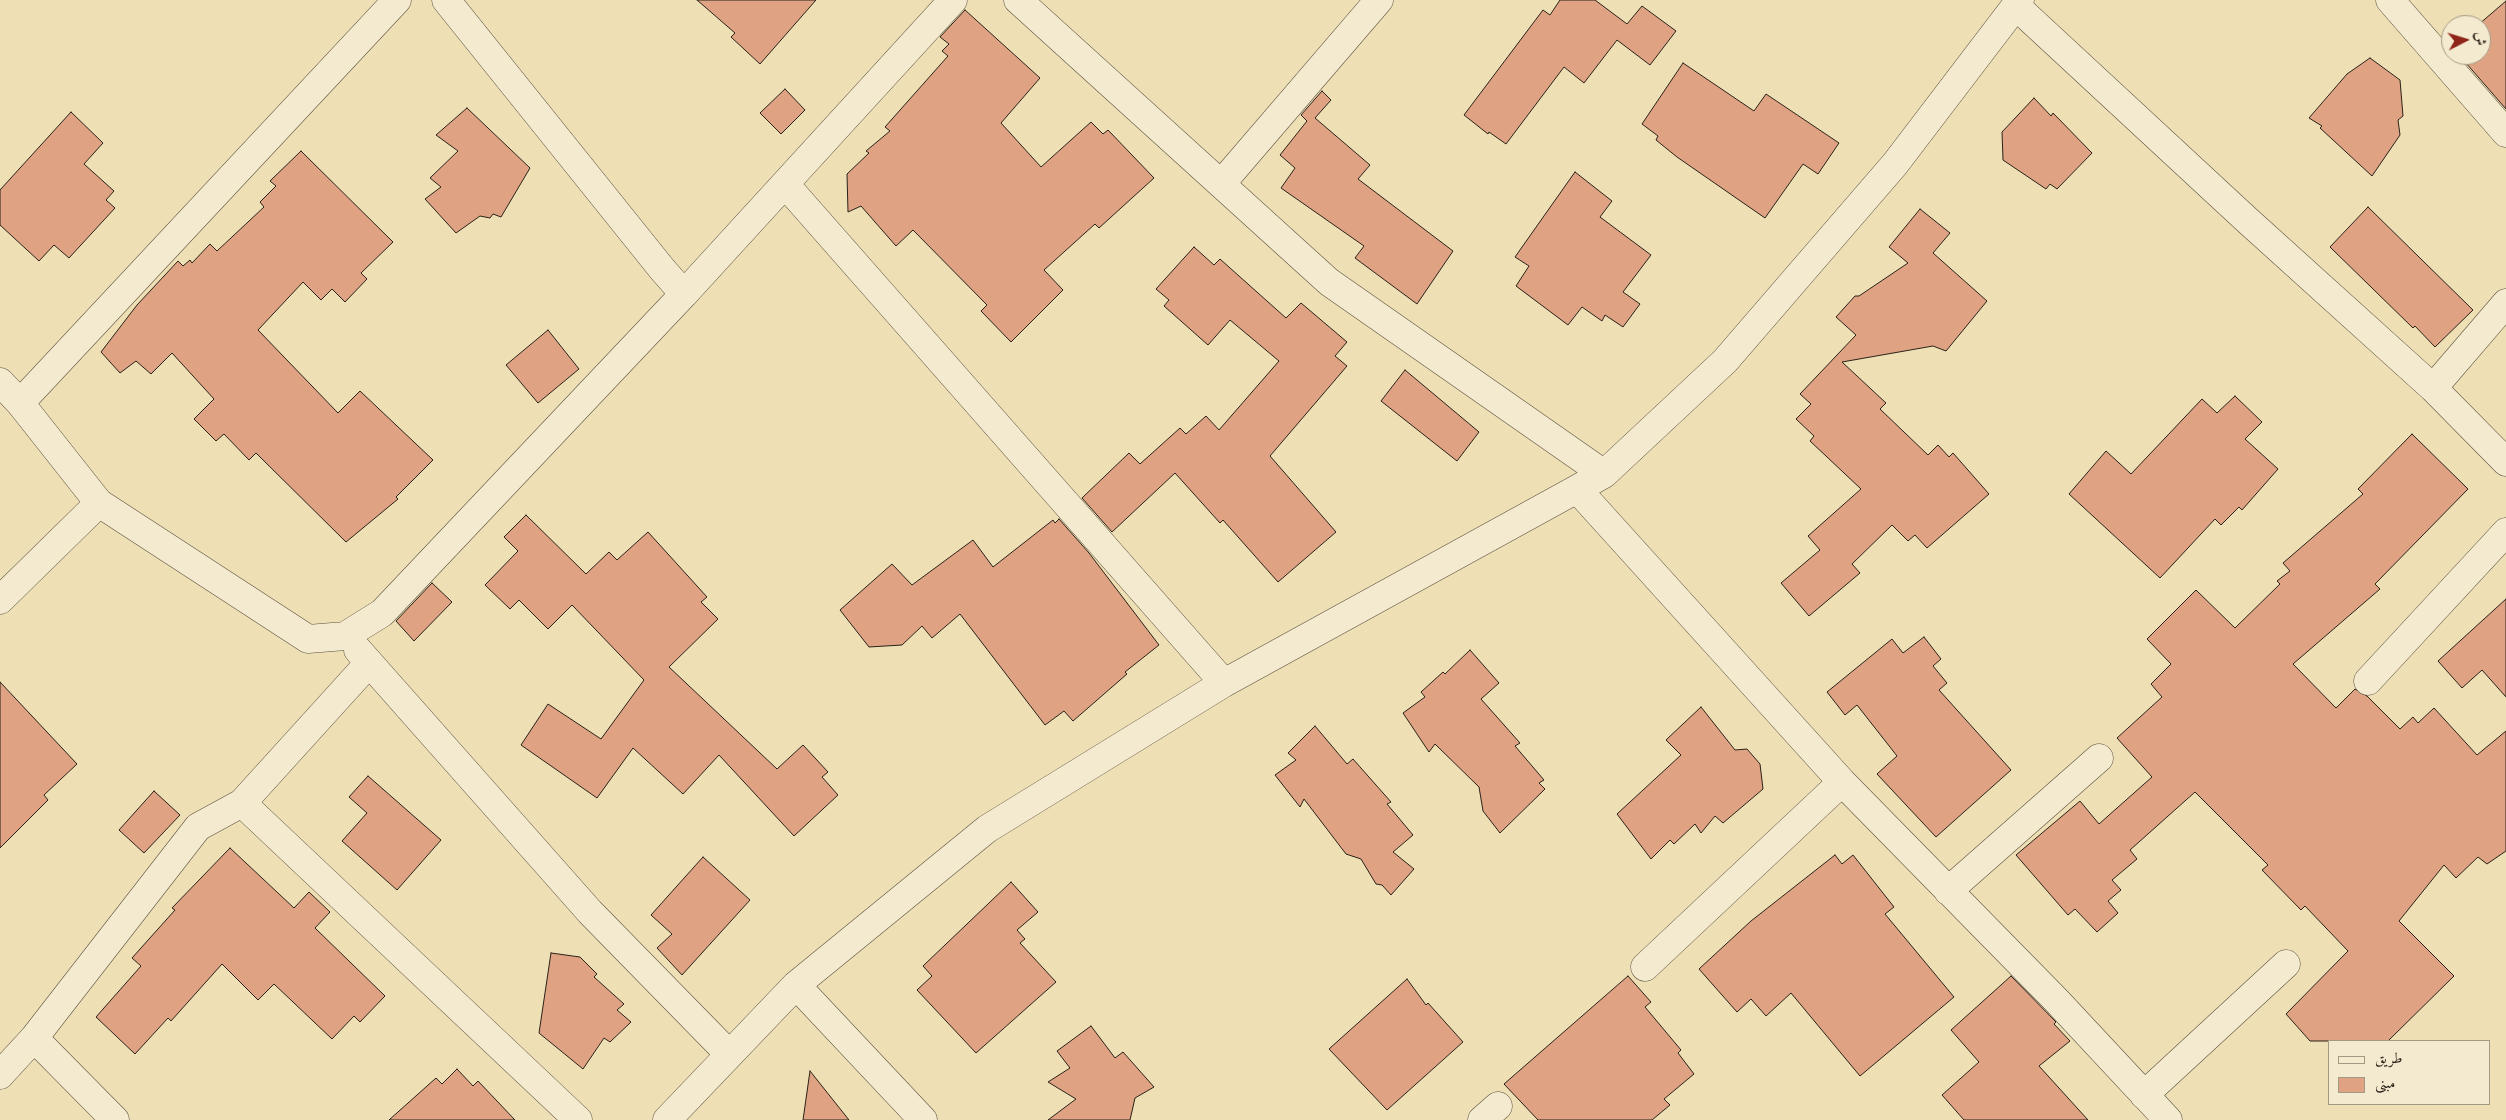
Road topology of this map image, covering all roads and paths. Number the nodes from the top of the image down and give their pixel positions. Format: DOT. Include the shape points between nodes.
graph roads {
  1 [pos="397,0"];
  2 [pos="446,0"];
  3 [pos="953,0"];
  4 [pos="1018,0"];
  5 [pos="1379,0"];
  6 [pos="2390,0"];
  7 [pos="2018,3"];
  8 [pos="2506,133"];
  9 [pos="785,184"];
  10 [pos="1221,184"];
  11 [pos="684,294"];
  12 [pos="2506,303"];
  13 [pos="0,382"];
  14 [pos="2433,388"];
  15 [pos="20,403"];
  16 [pos="2506,462"];
  17 [pos="1604,474"];
  18 [pos="1577,489"];
  19 [pos="99,503"];
  20 [pos="2506,532"];
  21 [pos="0,600"];
  22 [pos="345,636"];
  23 [pos="369,663"];
  24 [pos="2368,681"];
  25 [pos="1224,683"];
  26 [pos="2099,758"];
  27 [pos="1842,782"];
  28 [pos="242,803"];
  29 [pos="1948,891"];
  30 [pos="2286,964"];
  31 [pos="1645,967"];
  32 [pos="796,984"];
  33 [pos="34,1038"];
  34 [pos="729,1054"];
  35 [pos="0,1074"];
  36 [pos="2144,1095"];
  37 [pos="115,1120"];
  38 [pos="578,1120"];
  39 [pos="667,1120"];
  40 [pos="923,1120"];
  41 [pos="2168,1120"];
  1 -- 15 [label="street"];
  2 -- 11 [label="street"];
  3 -- 9 [label="street"];
  4 -- 10 [label="street"];
  5 -- 10 [label="street"];
  6 -- 8 [label="street"];
  7 -- 14 [label="street" via="2239,213"];
  7 -- 17 [label="street" via="1895,164 1725,361"];
  9 -- 11 [label="street"];
  9 -- 25 [label="street"];
  10 -- 17 [label="street" via="1329,282"];
  11 -- 22 [label="street" via="382,613"];
  12 -- 14 [label="street"];
  13 -- 15 [label="street"];
  14 -- 16 [label="street"];
  15 -- 19 [label="street"];
  17 -- 18 [label="street"];
  18 -- 25 [label="street"];
  18 -- 27 [label="street"];
  19 -- 21 [label="street"];
  19 -- 22 [label="street" via="308,639"];
  20 -- 24 [label="street"];
  22 -- 23 [label="street"];
  23 -- 28 [label="street"];
  23 -- 34 [label="street" via="590,912"];
  25 -- 32 [label="street" via="986,829"];
  26 -- 29 [label="street"];
  27 -- 29 [label="street"];
  27 -- 31 [label="street"];
  28 -- 33 [label="street" via="198,826"];
  28 -- 38 [label="street"];
  29 -- 36 [label="street"];
  30 -- 36 [label="street"];
  32 -- 34 [label="street"];
  32 -- 40 [label="street"];
  33 -- 35 [label="street"];
  33 -- 37 [label="street"];
  34 -- 39 [label="street"];
  36 -- 41 [label="street"];
}
